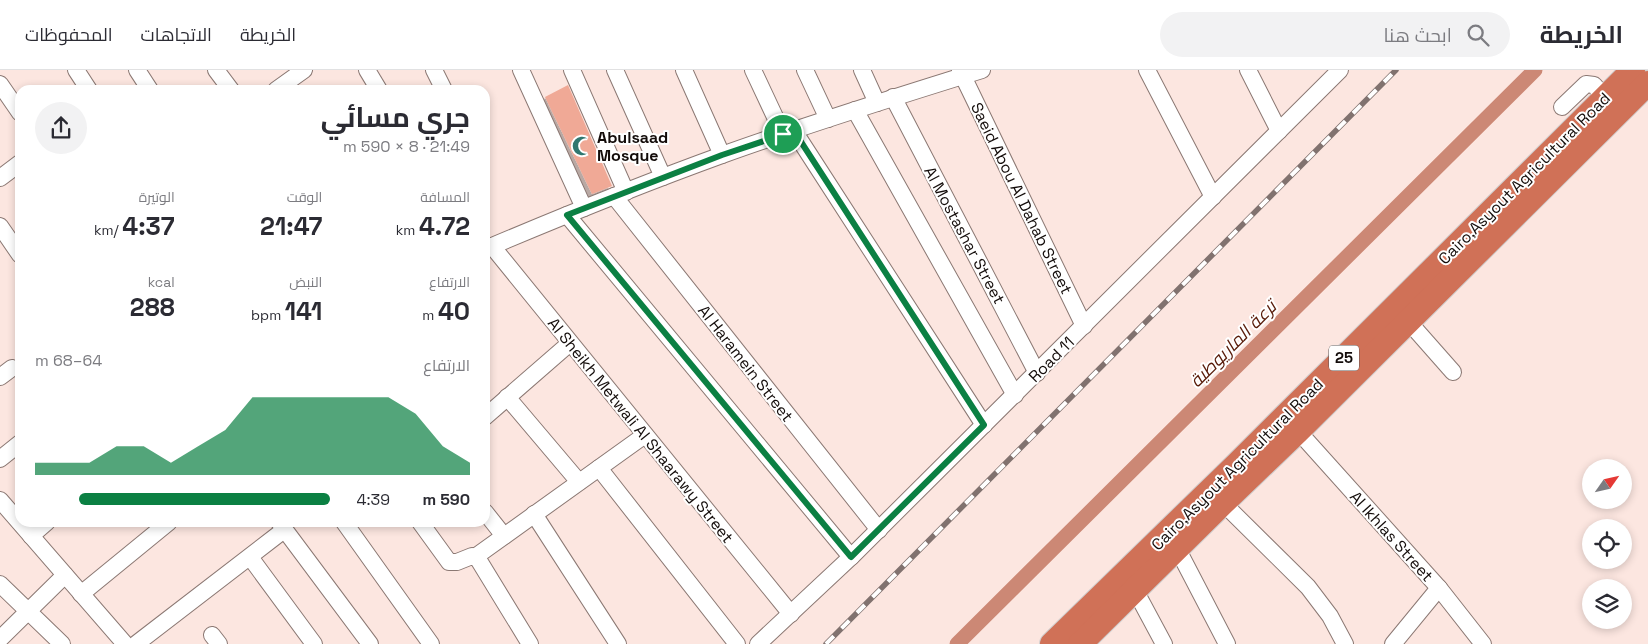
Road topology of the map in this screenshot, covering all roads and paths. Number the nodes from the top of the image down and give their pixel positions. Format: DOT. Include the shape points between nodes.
graph roads {
  1 [pos="76,70"];
  2 [pos="137,70"];
  3 [pos="216,70"];
  4 [pos="304,70"];
  5 [pos="367,70"];
  6 [pos="434,70"];
  7 [pos="521,70"];
  8 [pos="572,70"];
  9 [pos="615,70"];
  10 [pos="684,70"];
  11 [pos="753,70"];
  12 [pos="805,70"];
  13 [pos="862,70"];
  14 [pos="982,70"];
  15 [pos="1147,70"];
  16 [pos="1248,70"];
  17 [pos="1633,70"];
  18 [pos="961,73"];
  19 [pos="1330,74"];
  20 [pos="1648,83"];
  21 [pos="0,84"];
  22 [pos="86,85"];
  23 [pos="147,85"];
  24 [pos="227,85"];
  25 [pos="283,85"];
  26 [pos="375,85"];
  27 [pos="442,85"];
  28 [pos="1605,98"];
  29 [pos="885,100"];
  30 [pos="15,106"];
  31 [pos="1562,107"];
  32 [pos="855,110"];
  33 [pos="828,119"];
  34 [pos="1279,130"];
  35 [pos="788,133"];
  36 [pos="722,155"];
  37 [pos="15,167"];
  38 [pos="0,178"];
  39 [pos="663,178"];
  40 [pos="620,194"];
  41 [pos="1213,197"];
  42 [pos="584,208"];
  43 [pos="567,215"];
  44 [pos="0,226"];
  45 [pos="490,246"];
  46 [pos="15,248"];
  47 [pos="490,249"];
  48 [pos="1408,321"];
  49 [pos="1084,326"];
  50 [pos="570,343"];
  51 [pos="1453,372"];
  52 [pos="1037,373"];
  53 [pos="1015,395"];
  54 [pos="507,398"];
  55 [pos="490,413"];
  56 [pos="984,425"];
  57 [pos="1298,431"];
  58 [pos="645,435"];
  59 [pos="15,447"];
  60 [pos="0,459"];
  61 [pos="599,468"];
  62 [pos="579,482"];
  63 [pos="0,500"];
  64 [pos="1223,502"];
  65 [pos="534,514"];
  66 [pos="15,517"];
  67 [pos="490,518"];
  68 [pos="23,527"];
  69 [pos="41,527"];
  70 [pos="163,527"];
  71 [pos="281,527"];
  72 [pos="283,527"];
  73 [pos="348,527"];
  74 [pos="424,527"];
  75 [pos="879,530"];
  76 [pos="31,536"];
  77 [pos="504,536"];
  78 [pos="1176,548"];
  79 [pos="250,557"];
  80 [pos="476,557"];
  81 [pos="851,557"];
  82 [pos="65,575"];
  83 [pos="0,584"];
  84 [pos="1439,588"];
  85 [pos="1135,590"];
  86 [pos="81,594"];
  87 [pos="28,611"];
  88 [pos="791,614"];
  89 [pos="0,639"];
  90 [pos="1085,642"];
  91 [pos="62,644"];
  92 [pos="124,644"];
  93 [pos="136,644"];
  94 [pos="314,644"];
  95 [pos="370,644"];
  96 [pos="431,644"];
  97 [pos="530,644"];
  98 [pos="618,644"];
  99 [pos="737,644"];
  100 [pos="758,644"];
  101 [pos="1052,644"];
  102 [pos="1164,644"];
  103 [pos="1227,644"];
  104 [pos="1345,644"];
  105 [pos="1393,644"];
  106 [pos="1483,644"];
  1 -- 22 [label="street"];
  2 -- 23 [label="street"];
  3 -- 24 [label="street"];
  4 -- 25 [label="street"];
  5 -- 26 [label="street"];
  6 -- 27 [label="street"];
  7 -- 42 [label="street"];
  8 -- 40 [label="street, Al Haramein Street"];
  9 -- 39 [label="street"];
  10 -- 36 [label="street"];
  11 -- 35 [label="street"];
  12 -- 33 [label="street"];
  13 -- 29 [label="street, Al Mostashar Street"];
  14 -- 18 [label="street"];
  15 -- 41 [label="street"];
  16 -- 34 [label="street"];
  17 -- 28 [label="highway, Cairo,Asyout Agricultural Road / 25"];
  18 -- 29 [label="street"];
  18 -- 49 [label="street, Saeid Abou Al Dahab Street"];
  19 -- 34 [label="street, Road 11"];
  20 -- 48 [label="highway, Cairo,Asyout Agricultural Road / 25"];
  21 -- 30 [label="street"];
  28 -- 31 [label="street" via="1594,85 1586,84"];
  28 -- 101 [label="highway, Cairo,Asyout Agricultural Road / 25" via="1236,466"];
  29 -- 32 [label="street"];
  29 -- 52 [label="street, Al Mostashar Street"];
  32 -- 33 [label="street"];
  32 -- 53 [label="street"];
  33 -- 35 [label="street"];
  34 -- 41 [label="street, Road 11"];
  35 -- 36 [label="street"];
  35 -- 56 [label="street"];
  36 -- 39 [label="street"];
  37 -- 38 [label="street"];
  39 -- 40 [label="street"];
  40 -- 42 [label="street"];
  40 -- 75 [label="street, Al Haramein Street"];
  41 -- 49 [label="street, Road 11"];
  42 -- 43 [label="street"];
  43 -- 45 [label="street"];
  43 -- 81 [label="street"];
  44 -- 46 [label="street"];
  47 -- 50 [label="street, Al Sheikh Metwali Al Shaarawy Street"];
  48 -- 51 [label="street"];
  48 -- 57 [label="highway, Cairo,Asyout Agricultural Road / 25"];
  49 -- 52 [label="street, Road 11"];
  50 -- 54 [label="street"];
  50 -- 58 [label="street, Al Sheikh Metwali Al Shaarawy Street"];
  52 -- 53 [label="street, Road 11"];
  53 -- 56 [label="street, Road 11"];
  54 -- 55 [label="street"];
  54 -- 62 [label="street"];
  56 -- 75 [label="street, Road 11"];
  57 -- 64 [label="highway, Cairo,Asyout Agricultural Road / 25"];
  57 -- 84 [label="street, Al Ikhlas Street"];
  58 -- 61 [label="street"];
  58 -- 88 [label="street, Al Sheikh Metwali Al Shaarawy Street"];
  59 -- 60 [label="street"];
  61 -- 62 [label="street"];
  61 -- 99 [label="street"];
  62 -- 65 [label="street"];
  63 -- 66 [label="street"];
  64 -- 78 [label="highway, Cairo,Asyout Agricultural Road / 25"];
  64 -- 104 [label="street" via="1308,587 1330,616"];
  65 -- 77 [label="street"];
  65 -- 98 [label="street"];
  67 -- 77 [label="street"];
  68 -- 76 [label="street"];
  69 -- 76 [label="street"];
  70 -- 86 [label="street"];
  71 -- 79 [label="street"];
  72 -- 95 [label="street"];
  73 -- 96 [label="street"];
  74 -- 80 [label="street" via="449,562"];
  75 -- 81 [label="street, Road 11"];
  76 -- 82 [label="street"];
  77 -- 80 [label="street"];
  78 -- 85 [label="highway, Cairo,Asyout Agricultural Road / 25"];
  78 -- 103 [label="street"];
  79 -- 93 [label="street"];
  79 -- 94 [label="street"];
  80 -- 97 [label="street"];
  81 -- 88 [label="street, Road 11"];
  82 -- 86 [label="street"];
  82 -- 87 [label="street"];
  83 -- 87 [label="street"];
  84 -- 105 [label="street"];
  84 -- 106 [label="street, Al Ikhlas Street"];
  85 -- 90 [label="highway, Cairo,Asyout Agricultural Road / 25"];
  85 -- 102 [label="street"];
  86 -- 92 [label="street"];
  87 -- 89 [label="street"];
  87 -- 91 [label="street"];
  88 -- 100 [label="street, Road 11"];
}
